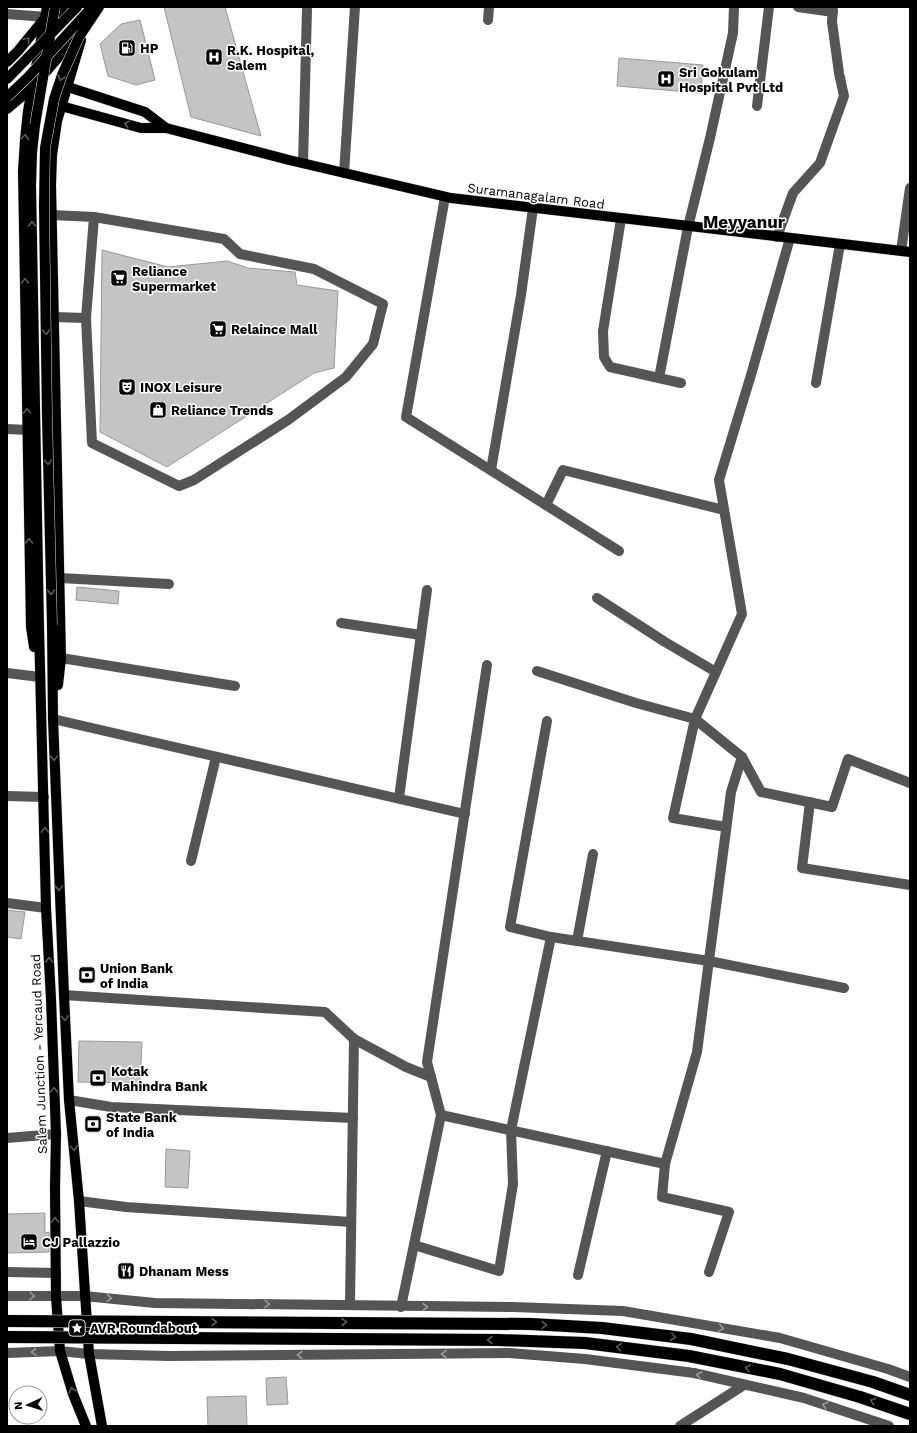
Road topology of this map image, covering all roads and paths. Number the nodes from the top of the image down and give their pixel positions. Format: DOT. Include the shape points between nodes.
graph roads {
  1 [pos="55,7"];
  2 [pos="63,7"];
  3 [pos="77,7"];
  4 [pos="82,7"];
  5 [pos="92,7"];
  6 [pos="99,7"];
  7 [pos="105,7"];
  8 [pos="355,7"];
  9 [pos="489,7"];
  10 [pos="734,7"];
  11 [pos="769,7"];
  12 [pos="798,7"];
  13 [pos="809,8"];
  14 [pos="307,9"];
  15 [pos="833,9"];
  16 [pos="47,12"];
  17 [pos="7,14"];
  18 [pos="488,20"];
  19 [pos="84,26"];
  20 [pos="50,44"];
  21 [pos="7,62"];
  22 [pos="7,80"];
  23 [pos="68,87"];
  24 [pos="32,88"];
  25 [pos="7,97"];
  26 [pos="61,106"];
  27 [pos="757,106"];
  28 [pos="7,110"];
  29 [pos="166,128"];
  30 [pos="303,163"];
  31 [pos="344,173"];
  32 [pos="910,188"];
  33 [pos="445,197"];
  34 [pos="533,208"];
  35 [pos="52,215"];
  36 [pos="94,217"];
  37 [pos="622,219"];
  38 [pos="688,227"];
  39 [pos="776,237"];
  40 [pos="790,238"];
  41 [pos="840,244"];
  42 [pos="906,252"];
  43 [pos="54,317"];
  44 [pos="86,318"];
  45 [pos="658,378"];
  46 [pos="681,383"];
  47 [pos="816,383"];
  48 [pos="7,429"];
  49 [pos="27,430"];
  50 [pos="491,470"];
  51 [pos="546,505"];
  52 [pos="724,510"];
  53 [pos="619,551"];
  54 [pos="60,578"];
  55 [pos="169,584"];
  56 [pos="427,590"];
  57 [pos="597,598"];
  58 [pos="341,624"];
  59 [pos="421,635"];
  60 [pos="61,658"];
  61 [pos="487,665"];
  62 [pos="537,672"];
  63 [pos="716,672"];
  64 [pos="7,673"];
  65 [pos="40,677"];
  66 [pos="235,686"];
  67 [pos="53,719"];
  68 [pos="695,720"];
  69 [pos="547,721"];
  70 [pos="216,757"];
  71 [pos="742,757"];
  72 [pos="910,783"];
  73 [pos="7,796"];
  74 [pos="44,797"];
  75 [pos="399,798"];
  76 [pos="810,802"];
  77 [pos="466,814"];
  78 [pos="726,827"];
  79 [pos="593,854"];
  80 [pos="190,861"];
  81 [pos="910,885"];
  82 [pos="7,903"];
  83 [pos="46,908"];
  84 [pos="551,937"];
  85 [pos="577,941"];
  86 [pos="709,961"];
  87 [pos="844,988"];
  88 [pos="64,995"];
  89 [pos="354,1039"];
  90 [pos="431,1076"];
  91 [pos="69,1100"];
  92 [pos="441,1115"];
  93 [pos="353,1118"];
  94 [pos="511,1130"];
  95 [pos="56,1134"];
  96 [pos="7,1138"];
  97 [pos="607,1151"];
  98 [pos="665,1164"];
  99 [pos="79,1202"];
  100 [pos="351,1222"];
  101 [pos="414,1245"];
  102 [pos="7,1272"];
  103 [pos="709,1272"];
  104 [pos="56,1273"];
  105 [pos="578,1275"];
  106 [pos="7,1296"];
  107 [pos="84,1296"];
  108 [pos="56,1297"];
  109 [pos="350,1304"];
  110 [pos="401,1307"];
  111 [pos="7,1321"];
  112 [pos="7,1337"];
  113 [pos="60,1351"];
  114 [pos="7,1353"];
  115 [pos="89,1354"];
  116 [pos="910,1377"];
  117 [pos="744,1385"];
  118 [pos="910,1395"];
  119 [pos="910,1414"];
  120 [pos="86,1426"];
  121 [pos="102,1426"];
  122 [pos="680,1426"];
  123 [pos="889,1426"];
  1 -- 16 [label="main road"];
  1 -- 20 [label="main road, bridge"];
  2 -- 20 [label="main road, bridge"];
  3 -- 22 [label="main road, bridge"];
  4 -- 19 [label="main road"];
  5 -- 25 [label="main road, bridge"];
  6 -- 67 [label="main road, one-way, bridge" via="78,37 62,75 54,99 45,148"];
  7 -- 19 [label="main road"];
  8 -- 31 [label="street"];
  9 -- 18 [label="street"];
  10 -- 38 [label="street" via="732,33"];
  11 -- 27 [label="street"];
  12 -- 13 [label="street"];
  13 -- 15 [label="street"];
  14 -- 30 [label="street"];
  15 -- 39 [label="street" via="832,22 838,72 844,96 820,163 793,193"];
  16 -- 17 [label="street"];
  21 -- 16 [label="main road, one-way"];
  16 -- 24 [label="main road"];
  19 -- 23 [label="main road"];
  19 -- 24 [label="main road"];
  65 -- 20 [label="main road, one-way, bridge" via="32,153 38,100"];
  23 -- 26 [label="main road"];
  23 -- 29 [label="main road" via="145,112"];
  24 -- 28 [label="main road"];
  49 -- 24 [label="main road, one-way" via="23,171"];
  29 -- 26 [label="main road, one-way" via="141,128"];
  26 -- 35 [label="main road" via="52,155"];
  29 -- 30 [label="main road, Suramanagalam Road"];
  30 -- 31 [label="main road, Suramanagalam Road"];
  31 -- 33 [label="main road, Suramanagalam Road"];
  32 -- 42 [label="street"];
  33 -- 34 [label="main road, Suramanagalam Road"];
  33 -- 50 [label="street" via="406,417"];
  34 -- 37 [label="main road, Suramanagalam Road"];
  34 -- 50 [label="street"];
  35 -- 36 [label="street"];
  35 -- 43 [label="main road"];
  36 -- 44 [label="street"];
  36 -- 44 [label="street" via="224,239 240,254 314,269 383,304 372,344 346,377 288,420 194,480 179,486 92,443"];
  37 -- 38 [label="main road, Suramanagalam Road"];
  37 -- 45 [label="street" via="603,331 604,357 610,367"];
  38 -- 39 [label="main road, Suramanagalam Road"];
  38 -- 45 [label="street"];
  39 -- 40 [label="main road, Suramanagalam Road"];
  40 -- 41 [label="main road, Suramanagalam Road"];
  40 -- 52 [label="street" via="719,480"];
  41 -- 42 [label="main road, Suramanagalam Road"];
  41 -- 47 [label="street"];
  43 -- 44 [label="street"];
  43 -- 54 [label="main road"];
  45 -- 46 [label="street"];
  48 -- 49 [label="street"];
  65 -- 49 [label="main road, one-way" via="31,627"];
  50 -- 51 [label="street"];
  51 -- 52 [label="street" via="563,470"];
  51 -- 53 [label="street"];
  52 -- 63 [label="street" via="742,614"];
  54 -- 55 [label="street"];
  54 -- 60 [label="main road"];
  56 -- 59 [label="street"];
  57 -- 63 [label="street"];
  58 -- 59 [label="street"];
  59 -- 75 [label="street"];
  60 -- 66 [label="street"];
  60 -- 67 [label="main road"];
  61 -- 77 [label="street"];
  62 -- 68 [label="street"];
  63 -- 68 [label="street"];
  64 -- 65 [label="street"];
  65 -- 74 [label="main road, Salem Junction - Yercaud Road"];
  67 -- 70 [label="street"];
  67 -- 88 [label="main road, one-way"];
  68 -- 71 [label="street"];
  68 -- 78 [label="street" via="673,818"];
  69 -- 84 [label="street" via="510,927"];
  70 -- 75 [label="street"];
  70 -- 80 [label="street"];
  71 -- 76 [label="street" via="761,792"];
  71 -- 78 [label="street" via="731,792"];
  72 -- 76 [label="street" via="848,759 832,807"];
  73 -- 74 [label="street"];
  83 -- 74 [label="main road, Salem Junction - Yercaud Road, one-way"];
  75 -- 77 [label="street"];
  76 -- 81 [label="street" via="802,868"];
  77 -- 90 [label="street" via="427,1062"];
  78 -- 86 [label="street"];
  79 -- 85 [label="street"];
  82 -- 83 [label="street"];
  95 -- 83 [label="main road, Salem Junction - Yercaud Road, one-way"];
  84 -- 85 [label="street"];
  84 -- 94 [label="street"];
  85 -- 86 [label="street"];
  86 -- 87 [label="street"];
  86 -- 98 [label="street" via="697,1052"];
  88 -- 89 [label="street" via="325,1012"];
  88 -- 91 [label="main road, one-way"];
  89 -- 90 [label="street" via="406,1067"];
  89 -- 93 [label="street"];
  90 -- 92 [label="street"];
  91 -- 93 [label="street" via="111,1107"];
  91 -- 99 [label="main road, one-way"];
  92 -- 94 [label="street"];
  92 -- 101 [label="street"];
  93 -- 100 [label="street"];
  94 -- 97 [label="street"];
  94 -- 101 [label="street" via="514,1184 499,1270"];
  95 -- 96 [label="street"];
  104 -- 95 [label="main road, Salem Junction - Yercaud Road, one-way"];
  97 -- 98 [label="street"];
  97 -- 105 [label="street"];
  98 -- 103 [label="street" via="662,1197 729,1212"];
  99 -- 100 [label="street"];
  99 -- 107 [label="main road"];
  100 -- 109 [label="street"];
  101 -- 110 [label="street"];
  102 -- 104 [label="street"];
  104 -- 108 [label="main road, Salem Junction - Yercaud Road"];
  106 -- 108 [label="street, one-way"];
  107 -- 108 [label="street"];
  107 -- 109 [label="street, one-way" via="155,1302"];
  107 -- 115 [label="main road"];
  108 -- 113 [label="main road, Salem Junction - Yercaud Road"];
  109 -- 110 [label="street"];
  110 -- 116 [label="street, one-way" via="623,1311 780,1338"];
  111 -- 118 [label="highway, one-way, bridge" via="531,1324 602,1328 691,1339 788,1359"];
  119 -- 112 [label="highway, one-way, bridge" via="780,1374 689,1356 585,1343 499,1340"];
  113 -- 114 [label="street, one-way"];
  113 -- 115 [label="street"];
  120 -- 113 [label="main road, Salem Junction - Yercaud Road, one-way"];
  117 -- 115 [label="street, one-way" via="694,1373 585,1359 509,1353 177,1356"];
  115 -- 121 [label="main road"];
  117 -- 122 [label="street"];
  123 -- 117 [label="street, one-way" via="804,1398"];
}
